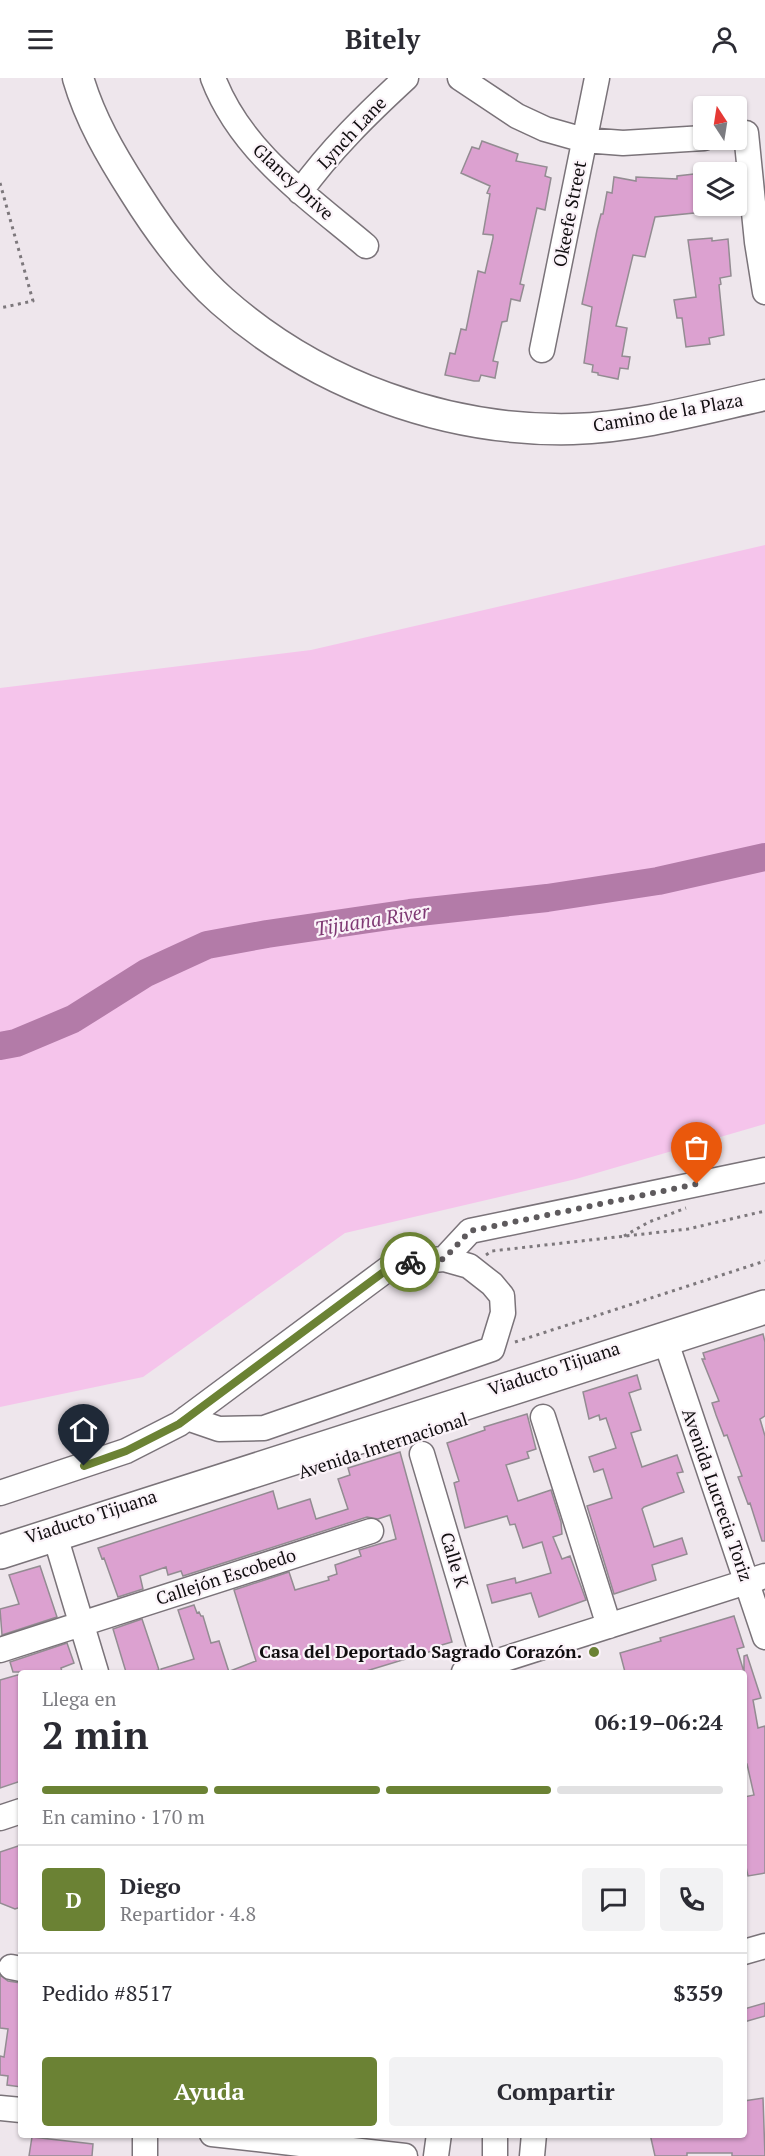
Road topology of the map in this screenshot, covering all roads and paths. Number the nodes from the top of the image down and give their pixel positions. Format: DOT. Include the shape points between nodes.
graph roads {
  1 [pos="78,78"];
  2 [pos="213,78"];
  3 [pos="406,78"];
  4 [pos="460,78"];
  5 [pos="597,78"];
  6 [pos="749,132"];
  7 [pos="693,139"];
  8 [pos="584,140"];
  9 [pos="0,183"];
  10 [pos="300,192"];
  11 [pos="366,246"];
  12 [pos="765,292"];
  13 [pos="0,308"];
  14 [pos="542,350"];
  15 [pos="765,395"];
  16 [pos="765,1170"];
  17 [pos="765,1211"];
  18 [pos="444,1259"];
  19 [pos="765,1261"];
  20 [pos="469,1266"];
  21 [pos="765,1287"];
  22 [pos="765,1296"];
  23 [pos="765,1302"];
  24 [pos="765,1307"];
  25 [pos="765,1324"];
  26 [pos="492,1349"];
  27 [pos="670,1354"];
  28 [pos="543,1417"];
  29 [pos="186,1418"];
  30 [pos="422,1454"];
  31 [pos="0,1493"];
  32 [pos="0,1531"];
  33 [pos="371,1531"];
  34 [pos="0,1539"];
  35 [pos="0,1546"];
  36 [pos="59,1549"];
  37 [pos="0,1552"];
  38 [pos="0,1568"];
  39 [pos="756,1578"];
  40 [pos="81,1623"];
  41 [pos="609,1626"];
  42 [pos="765,1637"];
  43 [pos="0,1650"];
  44 [pos="517,1664"];
  45 [pos="475,1669"];
  46 [pos="95,1670"];
  47 [pos="18,1812"];
  48 [pos="0,1818"];
  49 [pos="0,2108"];
  50 [pos="18,2110"];
  51 [pos="145,2138"];
  52 [pos="261,2138"];
  53 [pos="401,2138"];
  54 [pos="438,2138"];
  55 [pos="495,2138"];
  56 [pos="534,2138"];
  57 [pos="297,2150"];
  58 [pos="146,2156"];
  59 [pos="406,2156"];
  60 [pos="436,2156"];
  61 [pos="495,2156"];
  62 [pos="532,2156"];
  1 -- 15 [label="main road, Camino de la Plaza" via="86,106 110,154 162,236 220,299 304,361 368,391 451,418 573,429 636,422"];
  2 -- 10 [label="street, Glancy Drive" via="250,142"];
  3 -- 10 [label="street, Lynch Lane" via="363,119"];
  4 -- 8 [label="street" via="517,116"];
  5 -- 8 [label="street, Okeefe Street"];
  6 -- 12 [label="street"];
  7 -- 8 [label="street"];
  8 -- 14 [label="street, Okeefe Street"];
  9 -- 13 [label="path" via="33,302"];
  10 -- 11 [label="street, Glancy Drive"];
  16 -- 18 [label="street" via="470,1231"];
  17 -- 20 [label="path" via="688,1229 492,1251"];
  18 -- 20 [label="street"];
  18 -- 29 [label="street" via="389,1268"];
  19 -- 26 [label="path"];
  20 -- 26 [label="street" via="502,1296 503,1313"];
  21 -- 32 [label="highway, Avenida Internacional"];
  22 -- 34 [label="highway, Viaducto Tijuana"];
  23 -- 35 [label="highway, Viaducto Tijuana"];
  24 -- 37 [label="highway, Avenida Internacional"];
  25 -- 27 [label="main road, Avenida Internacional"];
  26 -- 29 [label="street" via="264,1428 219,1429"];
  27 -- 36 [label="main road, Avenida Internacional"];
  27 -- 39 [label="street, Avenida Lucrecia Toriz"];
  28 -- 41 [label="street"];
  29 -- 31 [label="street" via="126,1451"];
  30 -- 45 [label="street, Calle K"];
  33 -- 40 [label="street, Callejón Escobedo"];
  36 -- 38 [label="main road, Avenida Internacional"];
  36 -- 40 [label="street"];
  39 -- 41 [label="street"];
  39 -- 42 [label="street, Avenida Lucrecia Toriz"];
  40 -- 43 [label="street, Callejón Escobedo"];
  40 -- 46 [label="street"];
  41 -- 44 [label="street"];
  44 -- 45 [label="street"];
  47 -- 48 [label="street"];
  49 -- 50 [label="street"];
  51 -- 58 [label="street"];
  52 -- 57 [label="street"];
  53 -- 59 [label="street"];
  54 -- 60 [label="street"];
  55 -- 61 [label="street"];
  56 -- 62 [label="street"];
  57 -- 59 [label="street"];
}
